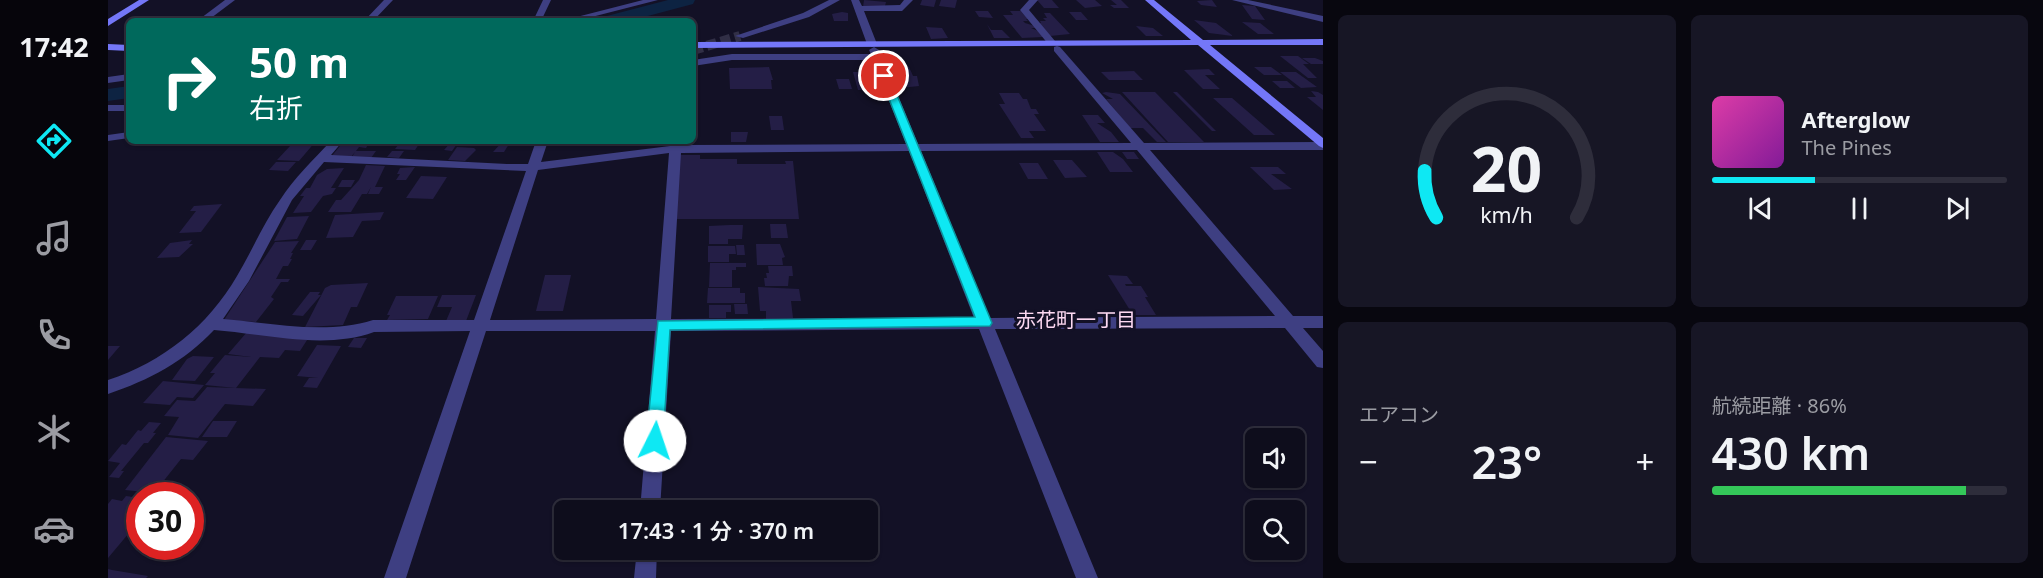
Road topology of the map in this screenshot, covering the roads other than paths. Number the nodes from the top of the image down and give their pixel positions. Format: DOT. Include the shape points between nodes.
graph roads {
  1 [pos="146,0"];
  2 [pos="231,0"];
  3 [pos="389,0"];
  4 [pos="547,0"];
  5 [pos="654,0"];
  6 [pos="836,0"];
  7 [pos="909,0"];
  8 [pos="1034,0"];
  9 [pos="1149,0"];
  10 [pos="1236,0"];
  11 [pos="857,4"];
  12 [pos="205,18"];
  13 [pos="371,18"];
  14 [pos="538,18"];
  15 [pos="578,18"];
  16 [pos="1323,19"];
  17 [pos="108,23"];
  18 [pos="740,36"];
  19 [pos="108,40"];
  20 [pos="126,41"];
  21 [pos="1323,42"];
  22 [pos="696,45"];
  23 [pos="1054,46"];
  24 [pos="1205,46"];
  25 [pos="108,47"];
  26 [pos="126,48"];
  27 [pos="1323,49"];
  28 [pos="696,50"];
  29 [pos="874,50"];
  30 [pos="696,63"];
  31 [pos="126,77"];
  32 [pos="108,80"];
  33 [pos="108,108"];
  34 [pos="126,108"];
  35 [pos="126,135"];
  36 [pos="108,138"];
  37 [pos="334,144"];
  38 [pos="541,144"];
  39 [pos="676,145"];
  40 [pos="1323,145"];
  41 [pos="1141,147"];
  42 [pos="914,148"];
  43 [pos="321,158"];
  44 [pos="534,167"];
  45 [pos="1323,321"];
  46 [pos="1289,322"];
  47 [pos="985,323"];
  48 [pos="212,324"];
  49 [pos="663,325"];
  50 [pos="479,326"];
  51 [pos="1323,362"];
  52 [pos="108,387"];
  53 [pos="651,500"];
  54 [pos="646,560"];
  55 [pos="395,578"];
  56 [pos="645,578"];
  57 [pos="1087,578"];
  1 -- 17 [label="main road"];
  2 -- 12 [label="street"];
  3 -- 13 [label="street"];
  4 -- 14 [label="street"];
  5 -- 15 [label="street"];
  6 -- 18 [label="street" via="806,15"];
  7 -- 11 [label="street" via="902,8"];
  8 -- 23 [label="street" via="1024,10"];
  9 -- 24 [label="main road"];
  10 -- 16 [label="street"];
  11 -- 29 [label="street"];
  19 -- 20 [label="main road"];
  21 -- 24 [label="main road"];
  22 -- 29 [label="main road"];
  23 -- 24 [label="main road"];
  23 -- 29 [label="main road"];
  23 -- 41 [label="street"];
  24 -- 27 [label="main road"];
  24 -- 40 [label="main road"];
  25 -- 26 [label="main road"];
  28 -- 29 [label="main road"];
  29 -- 30 [label="street"];
  29 -- 42 [label="street"];
  31 -- 32 [label="street"];
  33 -- 34 [label="street"];
  35 -- 36 [label="street"];
  37 -- 43 [label="street"];
  38 -- 44 [label="street"];
  39 -- 42 [label="street"];
  39 -- 44 [label="street"];
  39 -- 49 [label="street"];
  40 -- 41 [label="street"];
  41 -- 42 [label="street"];
  41 -- 46 [label="street"];
  42 -- 47 [label="street"];
  43 -- 44 [label="street"];
  43 -- 48 [label="street" via="286,199 241,283"];
  44 -- 50 [label="street"];
  45 -- 46 [label="street"];
  46 -- 47 [label="street"];
  46 -- 51 [label="street"];
  47 -- 49 [label="street"];
  47 -- 57 [label="street"];
  48 -- 50 [label="street" via="318,332 364,332 374,326"];
  48 -- 52 [label="street" via="160,365"];
  49 -- 50 [label="street"];
  49 -- 53 [label="street"];
  50 -- 55 [label="street"];
  54 -- 56 [label="street"];
}
